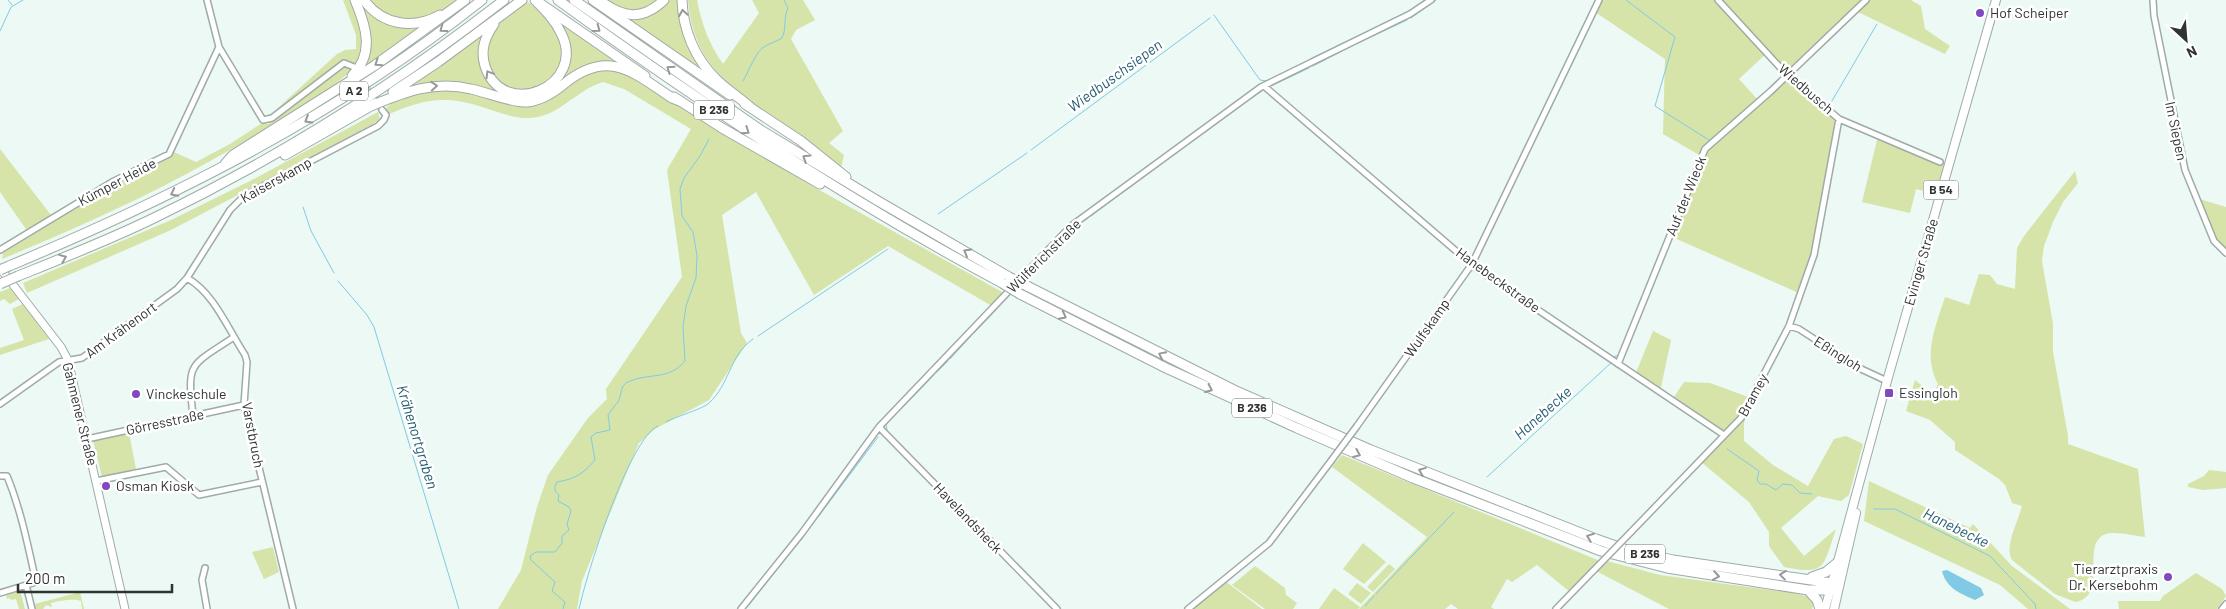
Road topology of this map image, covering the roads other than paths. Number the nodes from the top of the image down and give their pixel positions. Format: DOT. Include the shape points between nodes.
graph roads {
  1 [pos="207,0"];
  2 [pos="355,0"];
  3 [pos="364,0"];
  4 [pos="482,0"];
  5 [pos="504,0"];
  6 [pos="535,0"];
  7 [pos="558,0"];
  8 [pos="574,0"];
  9 [pos="593,0"];
  10 [pos="599,0"];
  11 [pos="664,0"];
  12 [pos="682,0"];
  13 [pos="1431,0"];
  14 [pos="1599,0"];
  15 [pos="1718,0"];
  16 [pos="1866,0"];
  17 [pos="1996,0"];
  18 [pos="2154,0"];
  19 [pos="462,2"];
  20 [pos="519,3"];
  21 [pos="219,47"];
  22 [pos="354,67"];
  23 [pos="1787,75"];
  24 [pos="1264,86"];
  25 [pos="330,93"];
  26 [pos="680,101"];
  27 [pos="371,106"];
  28 [pos="750,107"];
  29 [pos="382,110"];
  30 [pos="1839,119"];
  31 [pos="1940,162"];
  32 [pos="255,166"];
  33 [pos="218,171"];
  34 [pos="878,201"];
  35 [pos="876,212"];
  36 [pos="0,250"];
  37 [pos="2226,253"];
  38 [pos="1472,264"];
  39 [pos="3,268"];
  40 [pos="187,278"];
  41 [pos="0,284"];
  42 [pos="1789,326"];
  43 [pos="234,337"];
  44 [pos="68,360"];
  45 [pos="1618,364"];
  46 [pos="1887,381"];
  47 [pos="0,404"];
  48 [pos="244,405"];
  49 [pos="193,416"];
  50 [pos="879,427"];
  51 [pos="1724,435"];
  52 [pos="86,439"];
  53 [pos="0,476"];
  54 [pos="96,481"];
  55 [pos="262,482"];
  56 [pos="1857,496"];
  57 [pos="1837,563"];
  58 [pos="205,568"];
  59 [pos="1808,578"];
  60 [pos="26,585"];
  61 [pos="1835,588"];
  62 [pos="1808,590"];
  63 [pos="0,594"];
  64 [pos="2226,604"];
  65 [pos="32,609"];
  66 [pos="125,609"];
  67 [pos="207,609"];
  68 [pos="292,609"];
  69 [pos="741,609"];
  70 [pos="1057,609"];
  71 [pos="1188,609"];
  72 [pos="1556,609"];
  73 [pos="1820,609"];
  74 [pos="1825,609"];
  75 [pos="1834,609"];
  76 [pos="2222,609"];
  1 -- 21 [label="street"];
  2 -- 25 [label="highway" via="366,32 366,50 358,70"];
  3 -- 19 [label="highway" via="383,18 408,24 427,21"];
  4 -- 33 [label="highway, A 2, one-way" via="356,90"];
  5 -- 32 [label="highway, A 2" via="370,97"];
  6 -- 20 [label="highway, one-way" via="551,16 562,34 565,58 561,72 549,86 524,95 506,91 494,82 486,71 482,55 488,32"];
  6 -- 26 [label="highway"];
  7 -- 35 [label="highway, B 236, one-way" via="719,113"];
  34 -- 8 [label="highway, B 236, one-way" via="760,129"];
  9 -- 28 [label="highway"];
  10 -- 11 [label="highway" via="630,15 652,10"];
  28 -- 12 [label="highway, one-way" via="718,81 698,56 686,29"];
  13 -- 24 [label="street, Wülferichstraße" via="1410,14"];
  14 -- 38 [label="street, Wulfskamp"];
  15 -- 23 [label="street, Wiedbusch"];
  16 -- 23 [label="street, Auf der Wieck"];
  17 -- 46 [label="main road, Evinger Straße / B 54"];
  18 -- 37 [label="street, Im Siepen" via="2154,16 2183,164 2214,241"];
  19 -- 25 [label="highway, one-way" via="410,42"];
  20 -- 27 [label="highway"];
  21 -- 22 [label="street" via="260,118 266,121 340,66 347,63"];
  21 -- 36 [label="street, Kümper Heide" via="169,154 114,181"];
  23 -- 30 [label="street, Wiedbusch"];
  23 -- 45 [label="street, Auf der Wieck" via="1705,149"];
  24 -- 38 [label="street, Hanebeckstraße"];
  24 -- 50 [label="street, Wülferichstraße" via="1071,226"];
  25 -- 33 [label="highway" via="233,155"];
  27 -- 26 [label="highway, one-way" via="404,92 438,86 464,87 516,101 538,100 579,73 598,65 628,69"];
  26 -- 35 [label="highway" via="816,182"];
  27 -- 32 [label="highway" via="274,162"];
  28 -- 34 [label="highway"];
  29 -- 40 [label="street, Kaiserskamp" via="386,116 378,126 259,187 236,203"];
  30 -- 31 [label="street, Wiedbusch"];
  30 -- 42 [label="street, Bramey" via="1814,255"];
  41 -- 32 [label="highway, A 2, one-way, bridge" via="144,223"];
  33 -- 39 [label="highway, A 2, one-way" via="112,223"];
  59 -- 34 [label="highway, B 236, one-way, bridge" via="1673,560 1627,550 1379,453 1234,390 1009,277"];
  35 -- 62 [label="highway, B 236, one-way, bridge" via="1020,294 1166,368 1413,478 1601,551 1667,568"];
  38 -- 45 [label="street, Hanebeckstraße"];
  38 -- 71 [label="street, Wulfskamp, bridge" via="1357,426 1268,543"];
  39 -- 44 [label="main road, Gahmener Straße"];
  40 -- 43 [label="street, Varstbruch" via="202,288"];
  40 -- 44 [label="street, Am Krähenort" via="177,289 85,356"];
  42 -- 46 [label="street, Eßingloh"];
  42 -- 51 [label="street, Bramey" via="1746,412"];
  43 -- 48 [label="street, Varstbruch" via="247,362"];
  43 -- 49 [label="street" via="192,368"];
  44 -- 47 [label="street, Am Krähenort" via="59,362"];
  44 -- 52 [label="main road, Gahmener Straße"];
  45 -- 51 [label="street, Hanebeckstraße"];
  46 -- 56 [label="main road, Evinger Straße / B 54"];
  48 -- 49 [label="street, Görresstraße"];
  48 -- 55 [label="street, Varstbruch"];
  49 -- 52 [label="street, Görresstraße"];
  50 -- 69 [label="street, Wülferichstraße" via="802,533"];
  50 -- 70 [label="street, Havelandsheck"];
  51 -- 72 [label="street, Bramey, bridge"];
  52 -- 54 [label="main road, Gahmener Straße"];
  53 -- 60 [label="street" via="7,476 22,520 36,582"];
  54 -- 55 [label="street" via="166,467 199,495"];
  54 -- 66 [label="main road, Gahmener Straße"];
  55 -- 68 [label="street, Varstbruch"];
  56 -- 57 [label="main road, B 54"];
  56 -- 61 [label="main road, B 54" via="1855,518"];
  57 -- 59 [label="highway" via="1820,575"];
  57 -- 61 [label="main road, B 54"];
  58 -- 67 [label="street" via="202,580"];
  59 -- 61 [label="highway, B 236"];
  60 -- 63 [label="street"];
  60 -- 65 [label="street"];
  61 -- 62 [label="highway, B 236"];
  61 -- 74 [label="main road, B 54"];
  61 -- 75 [label="main road, B 54"];
  62 -- 73 [label="highway"];
  64 -- 76 [label="street"];
}
